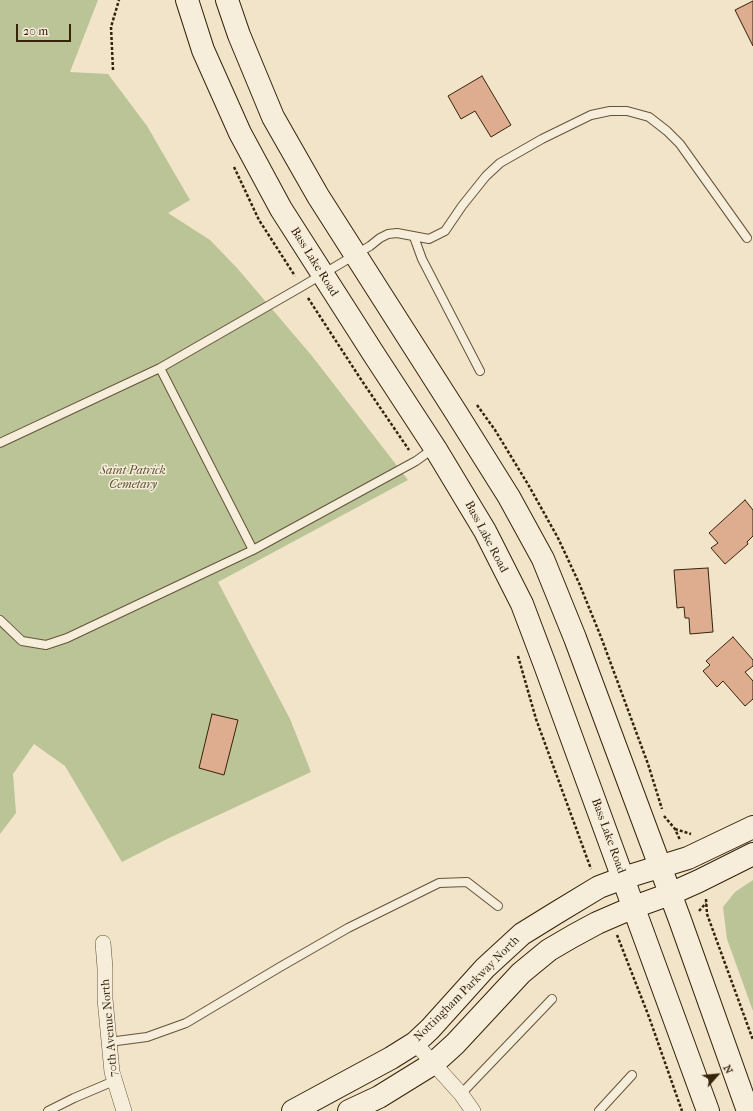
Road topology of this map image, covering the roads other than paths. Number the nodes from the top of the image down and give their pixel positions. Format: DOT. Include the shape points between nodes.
graph roads {
  1 [pos="187,0"];
  2 [pos="227,0"];
  3 [pos="414,237"];
  4 [pos="747,238"];
  5 [pos="356,254"];
  6 [pos="322,274"];
  7 [pos="160,368"];
  8 [pos="480,371"];
  9 [pos="0,443"];
  10 [pos="435,448"];
  11 [pos="253,550"];
  12 [pos="0,620"];
  13 [pos="753,827"];
  14 [pos="753,854"];
  15 [pos="660,866"];
  16 [pos="623,878"];
  17 [pos="670,894"];
  18 [pos="498,906"];
  19 [pos="634,907"];
  20 [pos="103,943"];
  21 [pos="552,999"];
  22 [pos="109,1042"];
  23 [pos="415,1043"];
  24 [pos="434,1063"];
  25 [pos="632,1075"];
  26 [pos="114,1081"];
  27 [pos="461,1094"];
  28 [pos="48,1111"];
  29 [pos="124,1111"];
  30 [pos="294,1111"];
  31 [pos="349,1111"];
  32 [pos="473,1111"];
  33 [pos="599,1111"];
  34 [pos="708,1111"];
  35 [pos="748,1111"];
  1 -- 6 [label="main road, Bass Lake Road" via="203,50 240,133 281,209"];
  2 -- 5 [label="main road" via="273,116 318,196"];
  3 -- 4 [label="lane" via="429,239 445,231 486,176 500,164 591,115 628,111 648,117 667,130 680,144"];
  3 -- 5 [label="lane" via="397,233 388,234"];
  3 -- 8 [label="lane" via="422,259"];
  5 -- 6 [label="lane"];
  5 -- 15 [label="main road" via="498,480 543,559"];
  6 -- 7 [label="lane"];
  6 -- 10 [label="main road, Bass Lake Road"];
  7 -- 9 [label="lane"];
  7 -- 11 [label="lane"];
  10 -- 11 [label="lane" via="416,461"];
  10 -- 16 [label="main road, Bass Lake Road" via="486,531 522,604"];
  11 -- 12 [label="lane" via="67,638 46,645 22,641"];
  13 -- 15 [label="main road, Nottingham Parkway North" via="688,858"];
  14 -- 17 [label="main road"];
  15 -- 16 [label="main road, Nottingham Parkway North"];
  15 -- 17 [label="main road"];
  16 -- 19 [label="main road, Bass Lake Road"];
  16 -- 23 [label="main road, Nottingham Parkway North" via="599,887 522,934 485,968"];
  17 -- 19 [label="main road"];
  17 -- 35 [label="main road"];
  18 -- 22 [label="lane" via="467,882 439,883 348,928 186,1023 147,1037"];
  19 -- 24 [label="main road" via="597,923 549,950 521,973"];
  19 -- 34 [label="main road, Bass Lake Road"];
  20 -- 22 [label="street, 70th Avenue North"];
  21 -- 27 [label="lane"];
  22 -- 26 [label="street, 70th Avenue North"];
  23 -- 24 [label="street"];
  23 -- 30 [label="main road, Nottingham Parkway North"];
  24 -- 27 [label="street"];
  24 -- 31 [label="main road" via="379,1097"];
  25 -- 33 [label="lane"];
  26 -- 28 [label="lane"];
  26 -- 29 [label="street, 70th Avenue North"];
  27 -- 32 [label="street"];
}
